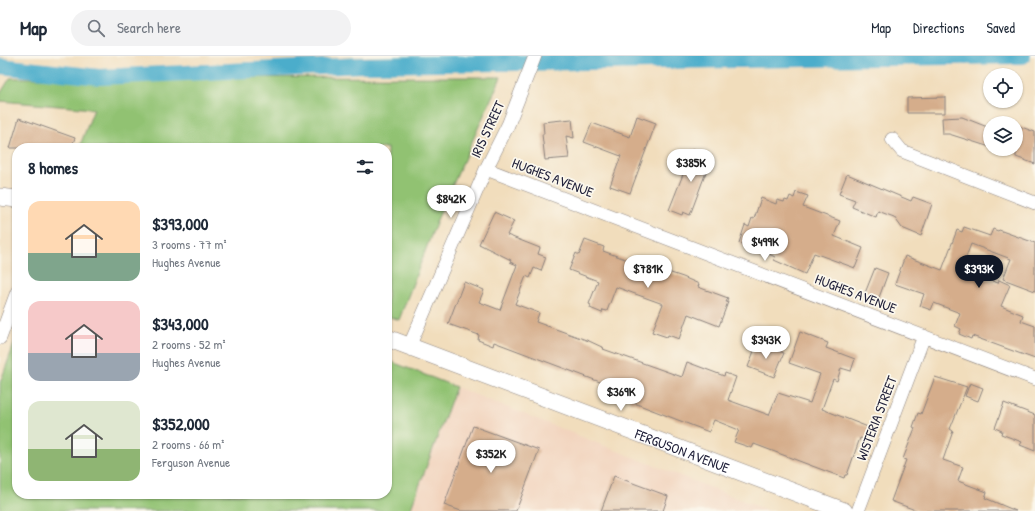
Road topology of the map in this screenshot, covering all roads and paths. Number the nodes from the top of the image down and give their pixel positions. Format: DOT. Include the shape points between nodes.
graph roads {
  1 [pos="535,56"];
  2 [pos="892,139"];
  3 [pos="486,169"];
  4 [pos="0,197"];
  5 [pos="12,198"];
  6 [pos="1035,203"];
  7 [pos="12,306"];
  8 [pos="924,336"];
  9 [pos="0,338"];
  10 [pos="392,340"];
  11 [pos="409,347"];
  12 [pos="1035,378"];
  13 [pos="844,511"];
  14 [pos="858,511"];
  1 -- 3 [label="street, IRIS STREET" via="518,101"];
  2 -- 6 [label="street" via="902,151"];
  3 -- 8 [label="street, HUGHES AVENUE"];
  3 -- 11 [label="street, IRIS STREET"];
  4 -- 5 [label="street"];
  7 -- 9 [label="street"];
  8 -- 12 [label="street, HUGHES AVENUE"];
  8 -- 14 [label="street, WISTERIA STREET"];
  10 -- 11 [label="street, FERGUSON AVENUE"];
  11 -- 13 [label="street, FERGUSON AVENUE"];
}
